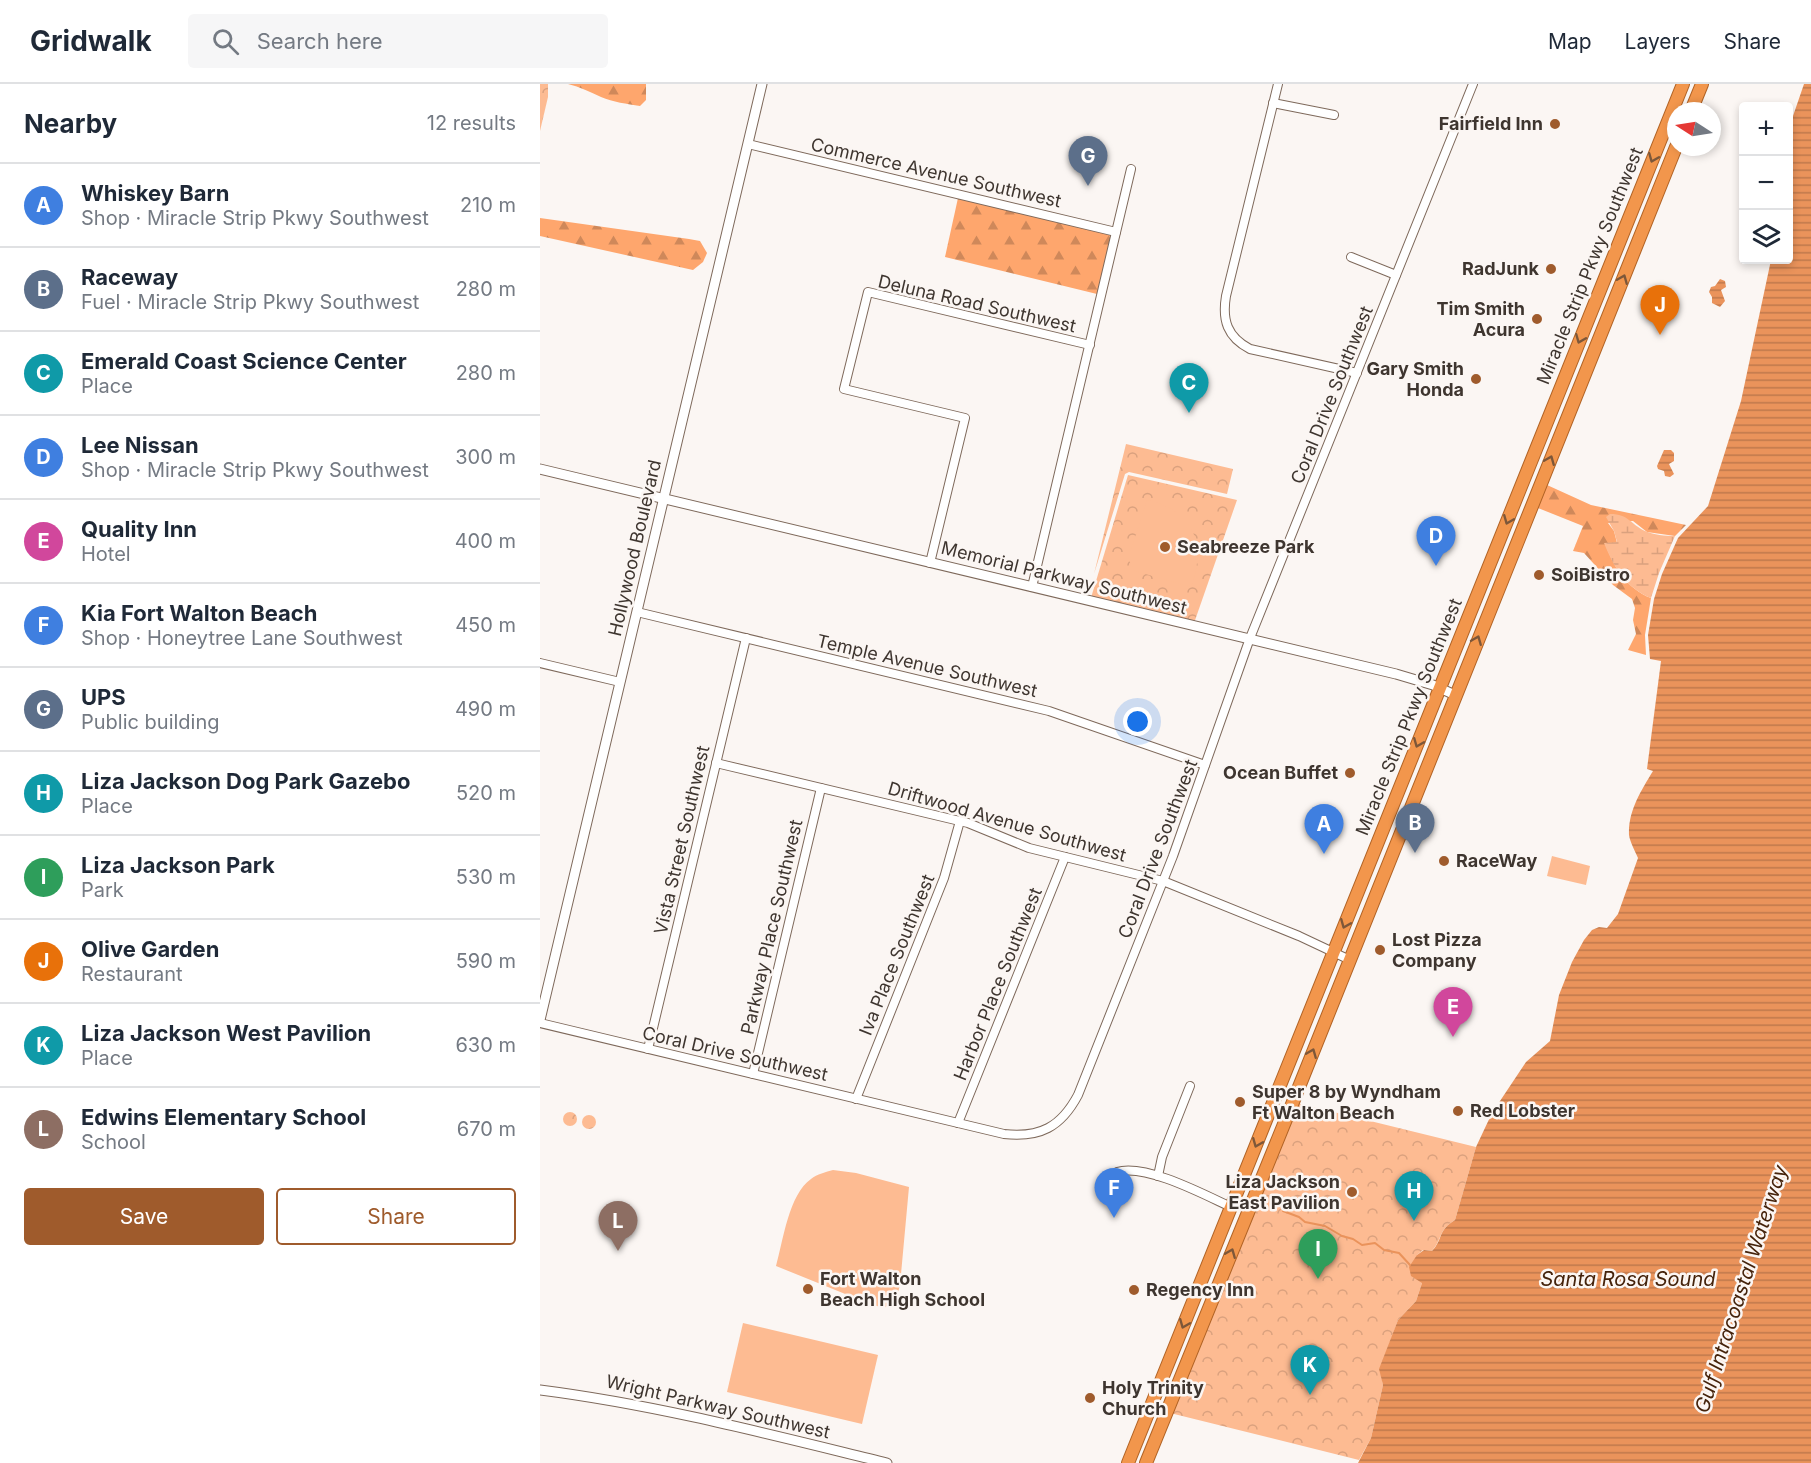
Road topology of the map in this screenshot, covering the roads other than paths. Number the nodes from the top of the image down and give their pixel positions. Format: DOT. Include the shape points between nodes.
graph roads {
  1 [pos="762,84"];
  2 [pos="1278,84"];
  3 [pos="1473,84"];
  4 [pos="1683,84"];
  5 [pos="1702,84"];
  6 [pos="1695,102"];
  7 [pos="1273,103"];
  8 [pos="1334,115"];
  9 [pos="748,144"];
  10 [pos="1672,156"];
  11 [pos="1131,169"];
  12 [pos="1116,232"];
  13 [pos="1351,257"];
  14 [pos="1396,275"];
  15 [pos="1089,345"];
  16 [pos="1357,373"];
  17 [pos="540,469"];
  18 [pos="664,498"];
  19 [pos="930,563"];
  20 [pos="1032,587"];
  21 [pos="637,612"];
  22 [pos="746,638"];
  23 [pos="1250,640"];
  24 [pos="540,663"];
  25 [pos="620,682"];
  26 [pos="1440,688"];
  27 [pos="1455,695"];
  28 [pos="716,763"];
  29 [pos="1205,765"];
  30 [pos="821,788"];
  31 [pos="960,821"];
  32 [pos="1065,857"];
  33 [pos="1163,881"];
  34 [pos="1333,952"];
  35 [pos="1350,960"];
  36 [pos="540,1022"];
  37 [pos="648,1049"];
  38 [pos="753,1074"];
  39 [pos="1190,1086"];
  40 [pos="856,1099"];
  41 [pos="958,1123"];
  42 [pos="1117,1172"];
  43 [pos="1158,1176"];
  44 [pos="1231,1207"];
  45 [pos="540,1389"];
  46 [pos="887,1463"];
  47 [pos="1128,1463"];
  48 [pos="1146,1463"];
  1 -- 9 [label="street, Hollywood Boulevard"];
  2 -- 7 [label="street"];
  3 -- 14 [label="street, Coral Drive Southwest"];
  4 -- 26 [label="highway, Miracle Strip Pkwy Southwest, one-way"];
  5 -- 6 [label="highway"];
  7 -- 8 [label="street"];
  7 -- 16 [label="street" via="1226,296 1227,327 1235,340 1250,349"];
  9 -- 12 [label="street, Commerce Avenue Southwest"];
  9 -- 18 [label="street, Hollywood Boulevard"];
  27 -- 10 [label="highway, Miracle Strip Pkwy Southwest, one-way"];
  11 -- 12 [label="street"];
  12 -- 15 [label="street"];
  13 -- 14 [label="street"];
  14 -- 16 [label="street, Coral Drive Southwest"];
  15 -- 19 [label="street, Deluna Road Southwest" via="868,292 844,389 964,418"];
  15 -- 20 [label="street"];
  16 -- 23 [label="street, Coral Drive Southwest"];
  17 -- 18 [label="street, Memorial Parkway Southwest"];
  18 -- 19 [label="street, Memorial Parkway Southwest"];
  18 -- 21 [label="street, Hollywood Boulevard"];
  19 -- 20 [label="street, Memorial Parkway Southwest"];
  20 -- 23 [label="street, Memorial Parkway Southwest"];
  21 -- 22 [label="street, Temple Avenue Southwest"];
  21 -- 25 [label="street, Hollywood Boulevard"];
  22 -- 28 [label="street, Vista Street Southwest"];
  22 -- 29 [label="street, Temple Avenue Southwest" via="1049,711"];
  23 -- 26 [label="street, Memorial Parkway Southwest"];
  23 -- 29 [label="street, Coral Drive Southwest"];
  24 -- 25 [label="street"];
  25 -- 36 [label="street, Hollywood Boulevard"];
  26 -- 27 [label="street, Memorial Parkway Southwest"];
  26 -- 34 [label="highway, Miracle Strip Pkwy Southwest, one-way"];
  27 -- 35 [label="highway, Miracle Strip Pkwy Southwest"];
  28 -- 30 [label="street, Driftwood Avenue Southwest"];
  28 -- 37 [label="street, Vista Street Southwest"];
  29 -- 33 [label="street, Coral Drive Southwest"];
  30 -- 31 [label="street, Driftwood Avenue Southwest"];
  30 -- 38 [label="street, Parkway Place Southwest"];
  31 -- 32 [label="street, Driftwood Avenue Southwest"];
  31 -- 40 [label="street, Iva Place Southwest" via="944,878"];
  32 -- 33 [label="street, Driftwood Avenue Southwest"];
  32 -- 41 [label="street, Harbor Place Southwest"];
  33 -- 34 [label="street, Driftwood Avenue Southwest"];
  33 -- 41 [label="street, Coral Drive Southwest" via="1078,1095 1064,1116 1044,1131 1024,1135"];
  34 -- 35 [label="street, Driftwood Avenue Southwest"];
  34 -- 44 [label="highway, Miracle Strip Pkwy Southwest, one-way"];
  48 -- 35 [label="highway, Miracle Strip Pkwy Southwest, one-way"];
  36 -- 37 [label="street, Coral Drive Southwest"];
  37 -- 38 [label="street, Coral Drive Southwest"];
  38 -- 40 [label="street, Coral Drive Southwest"];
  39 -- 43 [label="street"];
  40 -- 41 [label="street, Coral Drive Southwest"];
  42 -- 43 [label="street"];
  43 -- 44 [label="street"];
  44 -- 47 [label="highway, Miracle Strip Pkwy Southwest, one-way"];
  45 -- 46 [label="street, Wright Parkway Southwest" via="658,1408"];
}
